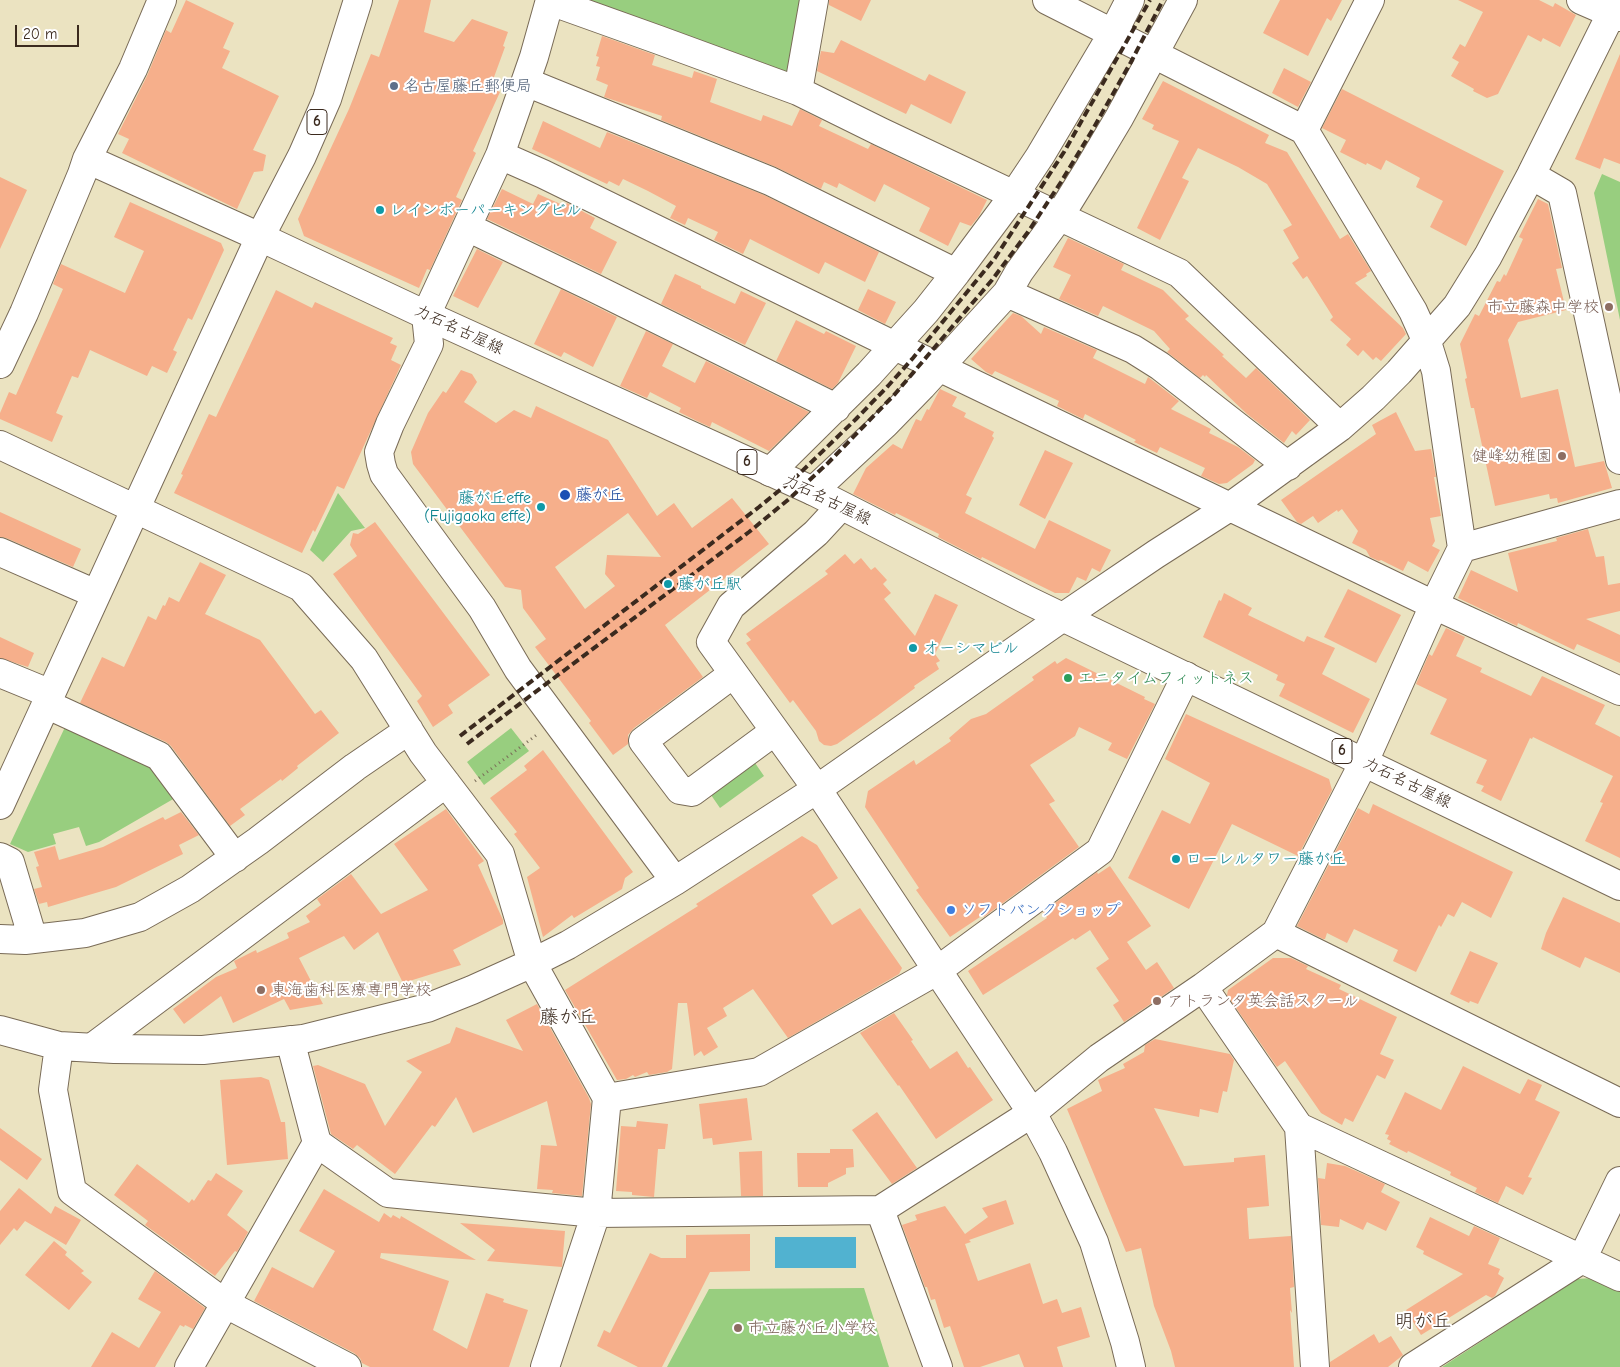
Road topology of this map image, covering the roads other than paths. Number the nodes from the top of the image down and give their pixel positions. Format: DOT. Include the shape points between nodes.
graph roads {
  1 [pos="162,0"];
  2 [pos="358,0"];
  3 [pos="550,0"];
  4 [pos="814,0"];
  5 [pos="1047,0"];
  6 [pos="1130,0"];
  7 [pos="1183,0"];
  8 [pos="1370,0"];
  9 [pos="1581,0"];
  10 [pos="1616,10"];
  11 [pos="1113,33"];
  12 [pos="1154,55"];
  13 [pos="526,82"];
  14 [pos="798,91"];
  15 [pos="1304,130"];
  16 [pos="500,155"];
  17 [pos="87,159"];
  18 [pos="1531,175"];
  19 [pos="1014,196"];
  20 [pos="1059,217"];
  21 [pos="467,227"];
  22 [pos="260,237"];
  23 [pos="956,273"];
  24 [pos="1007,293"];
  25 [pos="426,315"];
  26 [pos="1427,342"];
  27 [pos="895,346"];
  28 [pos="0,364"];
  29 [pos="940,366"];
  30 [pos="836,408"];
  31 [pos="1340,427"];
  32 [pos="0,445"];
  33 [pos="1620,460"];
  34 [pos="1288,466"];
  35 [pos="770,472"];
  36 [pos="813,492"];
  37 [pos="1620,504"];
  38 [pos="841,506"];
  39 [pos="1231,506"];
  40 [pos="136,508"];
  41 [pos="1462,548"];
  42 [pos="0,552"];
  43 [pos="96,594"];
  44 [pos="1434,605"];
  45 [pos="1063,617"];
  46 [pos="0,673"];
  47 [pos="734,674"];
  48 [pos="1186,676"];
  49 [pos="1620,690"];
  50 [pos="49,699"];
  51 [pos="409,730"];
  52 [pos="775,731"];
  53 [pos="1364,762"];
  54 [pos="451,789"];
  55 [pos="817,789"];
  56 [pos="3,792"];
  57 [pos="0,857"];
  58 [pos="234,858"];
  59 [pos="675,881"];
  60 [pos="1620,886"];
  61 [pos="1276,933"];
  62 [pos="0,939"];
  63 [pos="33,939"];
  64 [pos="532,963"];
  65 [pos="938,970"];
  66 [pos="1203,987"];
  67 [pos="0,1030"];
  68 [pos="290,1040"];
  69 [pos="59,1046"];
  70 [pos="93,1047"];
  71 [pos="607,1098"];
  72 [pos="1620,1103"];
  73 [pos="1032,1113"];
  74 [pos="1299,1127"];
  75 [pos="317,1143"];
  76 [pos="1620,1181"];
  77 [pos="880,1210"];
  78 [pos="596,1214"];
  79 [pos="1582,1259"];
  80 [pos="1620,1277"];
  81 [pos="226,1304"];
  82 [pos="189,1367"];
  83 [pos="347,1367"];
  84 [pos="545,1367"];
  85 [pos="938,1367"];
  86 [pos="1131,1367"];
  87 [pos="1315,1367"];
  88 [pos="1413,1367"];
  1 -- 17 [label="street"];
  2 -- 22 [label="street, 6" via="327,99"];
  3 -- 13 [label="street"];
  3 -- 14 [label="street"];
  4 -- 14 [label="street"];
  5 -- 11 [label="street"];
  6 -- 11 [label="street"];
  7 -- 12 [label="street"];
  8 -- 15 [label="street"];
  9 -- 10 [label="street"];
  10 -- 18 [label="street"];
  11 -- 12 [label="street"];
  11 -- 19 [label="street"];
  12 -- 15 [label="street"];
  12 -- 20 [label="street"];
  13 -- 16 [label="street"];
  13 -- 23 [label="street" via="770,181"];
  14 -- 19 [label="street"];
  15 -- 26 [label="street" via="1413,311"];
  16 -- 21 [label="street"];
  16 -- 27 [label="street"];
  17 -- 22 [label="street, 力石名古屋線"];
  17 -- 28 [label="street"];
  18 -- 26 [label="street" via="1457,306"];
  18 -- 33 [label="street" via="1562,193"];
  19 -- 20 [label="street"];
  19 -- 23 [label="street"];
  20 -- 24 [label="street"];
  20 -- 31 [label="street" via="1179,273"];
  21 -- 25 [label="street"];
  21 -- 30 [label="street"];
  22 -- 25 [label="street, 力石名古屋線 / 6"];
  22 -- 40 [label="street"];
  23 -- 27 [label="street"];
  24 -- 29 [label="street"];
  24 -- 34 [label="street" via="1133,349 1160,366"];
  25 -- 35 [label="street, 力石名古屋線 / 6"];
  25 -- 59 [label="street" via="429,344 379,452 384,474 482,608 518,669"];
  26 -- 31 [label="street" via="1400,372"];
  26 -- 41 [label="street" via="1436,371"];
  27 -- 29 [label="street"];
  27 -- 30 [label="street"];
  29 -- 36 [label="street"];
  29 -- 39 [label="street"];
  30 -- 35 [label="street"];
  31 -- 34 [label="street"];
  32 -- 40 [label="street"];
  34 -- 39 [label="street"];
  35 -- 36 [label="street, 力石名古屋線 / 6"];
  36 -- 38 [label="street, 力石名古屋線 / 6"];
  37 -- 41 [label="street"];
  38 -- 45 [label="street, 力石名古屋線 / 6"];
  38 -- 47 [label="street" via="816,533 731,606 711,642"];
  39 -- 44 [label="street"];
  39 -- 45 [label="street"];
  40 -- 43 [label="street"];
  40 -- 51 [label="street" via="301,587 364,658"];
  41 -- 44 [label="street"];
  42 -- 43 [label="street"];
  43 -- 50 [label="street"];
  44 -- 49 [label="street"];
  44 -- 53 [label="street"];
  45 -- 48 [label="street, 力石名古屋線 / 6"];
  45 -- 55 [label="street"];
  46 -- 50 [label="street"];
  47 -- 52 [label="street"];
  47 -- 52 [label="street" via="643,741 680,790 692,792"];
  48 -- 53 [label="street, 力石名古屋線 / 6"];
  48 -- 65 [label="street" via="1100,851"];
  50 -- 56 [label="street"];
  50 -- 58 [label="street" via="159,756"];
  51 -- 54 [label="street"];
  51 -- 58 [label="street"];
  52 -- 55 [label="street"];
  53 -- 60 [label="street, 力石名古屋線 / 6"];
  53 -- 61 [label="street"];
  54 -- 64 [label="street" via="500,854"];
  54 -- 70 [label="street"];
  55 -- 59 [label="street"];
  55 -- 65 [label="street"];
  57 -- 63 [label="street" via="10,862"];
  58 -- 63 [label="street" via="190,889 140,917 85,933"];
  59 -- 64 [label="street"];
  61 -- 66 [label="street"];
  61 -- 72 [label="street"];
  62 -- 63 [label="street"];
  64 -- 68 [label="street" via="427,1008"];
  64 -- 71 [label="street"];
  65 -- 71 [label="street" via="759,1072"];
  65 -- 73 [label="street"];
  66 -- 73 [label="street" via="1099,1058"];
  66 -- 74 [label="street"];
  67 -- 69 [label="street"];
  68 -- 70 [label="street" via="203,1050"];
  68 -- 75 [label="street"];
  69 -- 70 [label="street"];
  69 -- 81 [label="street" via="53,1090 72,1191"];
  71 -- 78 [label="street"];
  73 -- 77 [label="street"];
  73 -- 86 [label="street" via="1094,1242"];
  74 -- 79 [label="street"];
  74 -- 87 [label="street"];
  75 -- 78 [label="street" via="388,1193"];
  75 -- 81 [label="street"];
  76 -- 79 [label="street"];
  77 -- 78 [label="street"];
  77 -- 85 [label="street"];
  78 -- 84 [label="street"];
  79 -- 80 [label="street"];
  79 -- 88 [label="street"];
  81 -- 82 [label="street"];
  81 -- 83 [label="street"];
}
